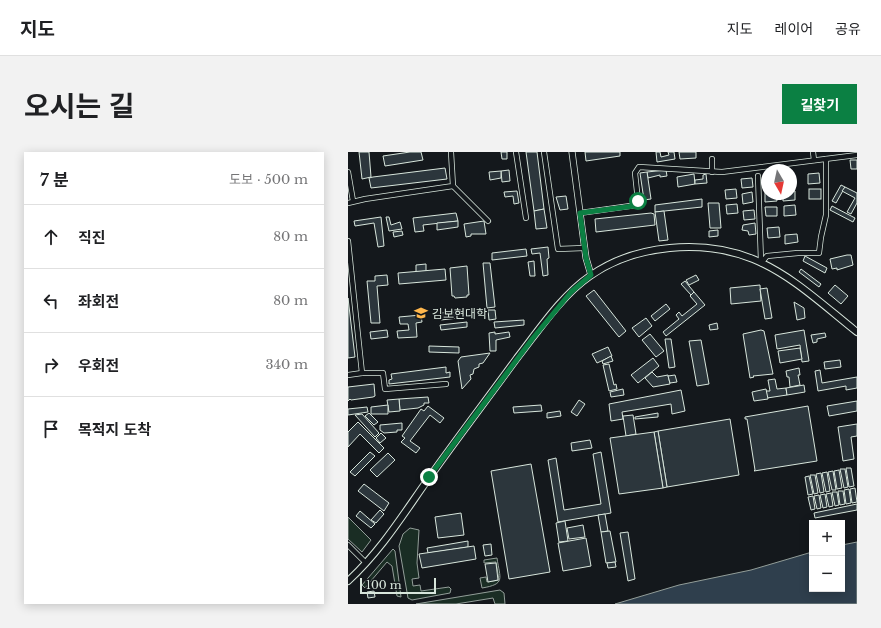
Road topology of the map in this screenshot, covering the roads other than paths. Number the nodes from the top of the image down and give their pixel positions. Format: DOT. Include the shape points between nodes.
graph roads {
  1 [pos="451,152"];
  2 [pos="516,152"];
  3 [pos="544,152"];
  4 [pos="572,152"];
  5 [pos="812,152"];
  6 [pos="857,155"];
  7 [pos="712,159"];
  8 [pos="826,159"];
  9 [pos="814,160"];
  10 [pos="348,172"];
  11 [pos="712,172"];
  12 [pos="758,176"];
  13 [pos="453,186"];
  14 [pos="350,202"];
  15 [pos="580,213"];
  16 [pos="526,218"];
  17 [pos="488,221"];
  18 [pos="348,241"];
  19 [pos="584,248"];
  20 [pos="761,263"];
  21 [pos="350,271"];
  22 [pos="591,275"];
  23 [pos="857,332"];
  24 [pos="362,373"];
  25 [pos="348,375"];
  26 [pos="446,384"];
  27 [pos="348,545"];
  28 [pos="366,563"];
  29 [pos="348,580"];
  1 -- 13 [label="street"];
  2 -- 16 [label="street"];
  3 -- 19 [label="street" via="558,249"];
  4 -- 15 [label="street"];
  5 -- 9 [label="street"];
  6 -- 8 [label="street"];
  7 -- 11 [label="street"];
  8 -- 9 [label="street"];
  8 -- 20 [label="street" via="826,214 819,253 798,252 767,256"];
  9 -- 11 [label="street"];
  10 -- 14 [label="street"];
  11 -- 15 [label="street" via="700,169 640,168 635,173 637,205"];
  12 -- 20 [label="street"];
  13 -- 14 [label="street"];
  13 -- 17 [label="street"];
  15 -- 19 [label="street"];
  18 -- 21 [label="street"];
  19 -- 22 [label="street"];
  20 -- 22 [label="main road" via="726,251 678,247 629,257"];
  20 -- 23 [label="main road" via="791,280"];
  21 -- 24 [label="street"];
  22 -- 28 [label="main road" via="571,292 533,338"];
  24 -- 25 [label="street"];
  24 -- 26 [label="street" via="383,373 385,389"];
  27 -- 28 [label="street"];
  28 -- 29 [label="main road"];
}
